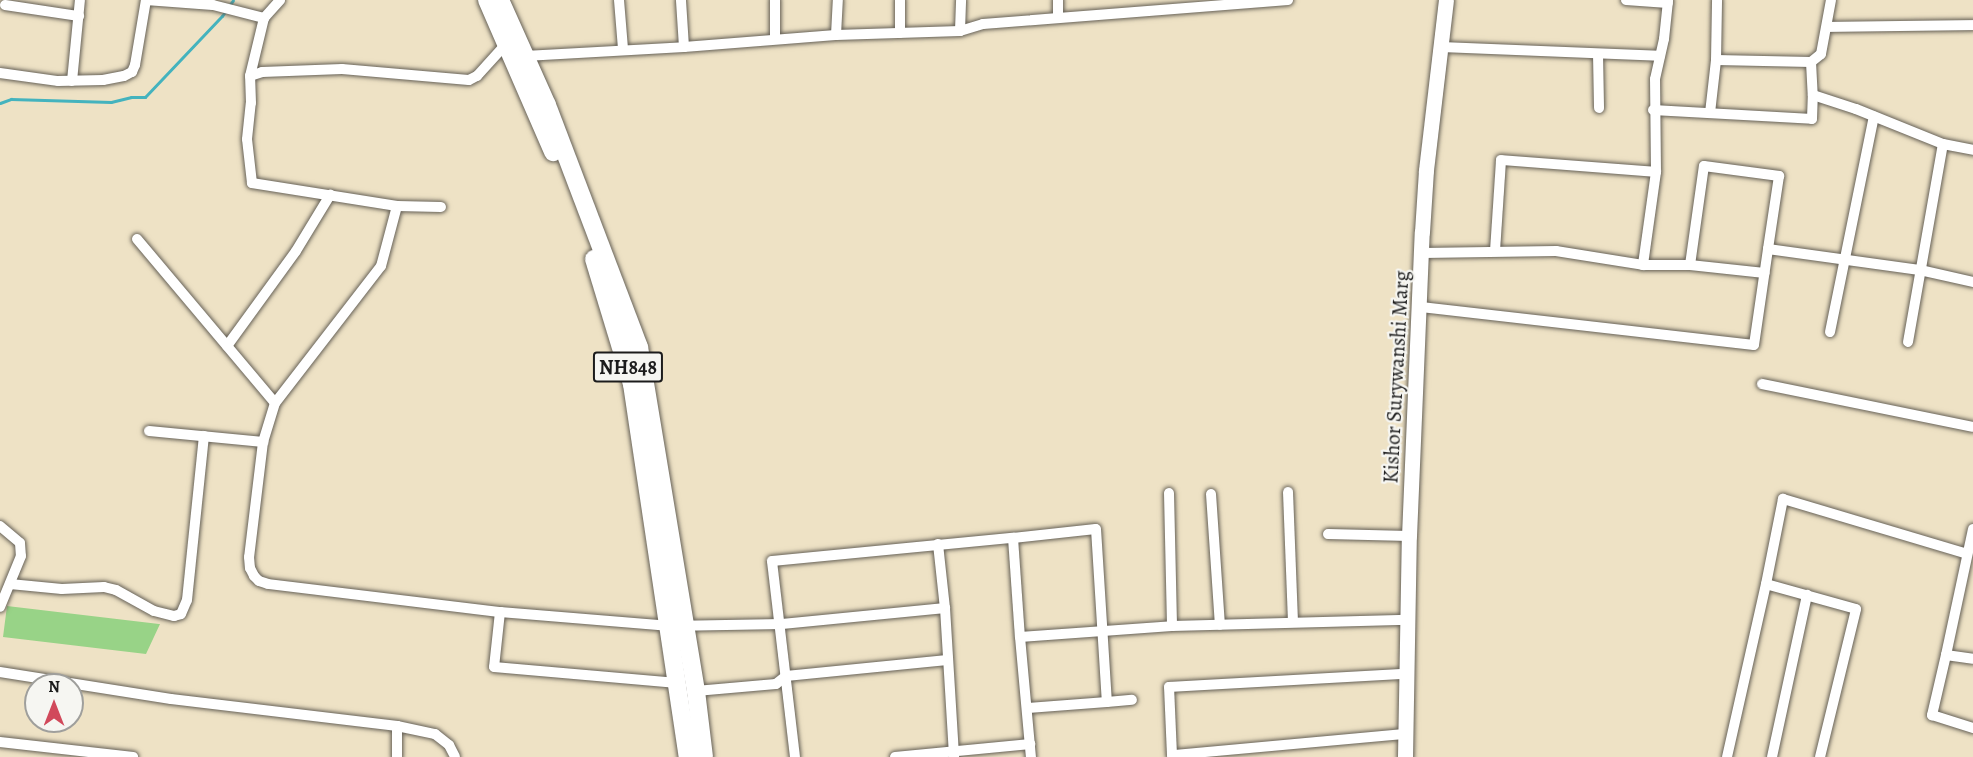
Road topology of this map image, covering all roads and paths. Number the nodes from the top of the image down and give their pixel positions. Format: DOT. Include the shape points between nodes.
graph roads {
  1 [pos="80,0"];
  2 [pos="146,0"];
  3 [pos="280,0"];
  4 [pos="487,0"];
  5 [pos="501,0"];
  6 [pos="619,0"];
  7 [pos="681,0"];
  8 [pos="775,0"];
  9 [pos="837,0"];
  10 [pos="900,0"];
  11 [pos="961,0"];
  12 [pos="1058,0"];
  13 [pos="1135,0"];
  14 [pos="1288,0"];
  15 [pos="1446,0"];
  16 [pos="1626,0"];
  17 [pos="1717,0"];
  18 [pos="1831,0"];
  19 [pos="1223,2"];
  20 [pos="1668,2"];
  21 [pos="6,5"];
  22 [pos="1134,12"];
  23 [pos="79,16"];
  24 [pos="264,18"];
  25 [pos="1058,18"];
  26 [pos="1973,25"];
  27 [pos="1827,27"];
  28 [pos="960,30"];
  29 [pos="900,33"];
  30 [pos="836,35"];
  31 [pos="775,39"];
  32 [pos="506,44"];
  33 [pos="684,47"];
  34 [pos="1440,47"];
  35 [pos="623,49"];
  36 [pos="1598,54"];
  37 [pos="525,56"];
  38 [pos="1660,56"];
  39 [pos="1716,60"];
  40 [pos="1811,62"];
  41 [pos="0,73"];
  42 [pos="250,76"];
  43 [pos="72,81"];
  44 [pos="1813,96"];
  45 [pos="1599,108"];
  46 [pos="1653,110"];
  47 [pos="1710,113"];
  48 [pos="1874,116"];
  49 [pos="1943,144"];
  50 [pos="1973,150"];
  51 [pos="1656,172"];
  52 [pos="330,195"];
  53 [pos="397,206"];
  54 [pos="441,207"];
  55 [pos="137,239"];
  56 [pos="1768,249"];
  57 [pos="1495,251"];
  58 [pos="1423,253"];
  59 [pos="1844,261"];
  60 [pos="1643,265"];
  61 [pos="1690,265"];
  62 [pos="1920,270"];
  63 [pos="1765,273"];
  64 [pos="1973,282"];
  65 [pos="1420,307"];
  66 [pos="1830,332"];
  67 [pos="1908,342"];
  68 [pos="226,346"];
  69 [pos="1762,384"];
  70 [pos="275,403"];
  71 [pos="1973,428"];
  72 [pos="149,431"];
  73 [pos="204,435"];
  74 [pos="263,442"];
  75 [pos="1288,492"];
  76 [pos="1169,493"];
  77 [pos="1211,494"];
  78 [pos="0,526"];
  79 [pos="1973,530"];
  80 [pos="1328,534"];
  81 [pos="1409,536"];
  82 [pos="1013,538"];
  83 [pos="938,544"];
  84 [pos="1967,554"];
  85 [pos="10,584"];
  86 [pos="1766,584"];
  87 [pos="1807,595"];
  88 [pos="0,607"];
  89 [pos="945,608"];
  90 [pos="500,612"];
  91 [pos="1408,620"];
  92 [pos="1293,622"];
  93 [pos="782,624"];
  94 [pos="1220,625"];
  95 [pos="678,626"];
  96 [pos="1172,626"];
  97 [pos="1101,630"];
  98 [pos="1020,637"];
  99 [pos="1946,655"];
  100 [pos="1973,659"];
  101 [pos="947,660"];
  102 [pos="0,672"];
  103 [pos="1405,674"];
  104 [pos="786,676"];
  105 [pos="677,683"];
  106 [pos="696,692"];
  107 [pos="1132,700"];
  108 [pos="1107,702"];
  109 [pos="1028,708"];
  110 [pos="397,726"];
  111 [pos="1973,728"];
  112 [pos="1404,734"];
  113 [pos="0,742"];
  114 [pos="1030,744"];
  115 [pos="953,754"];
  116 [pos="1172,756"];
  117 [pos="133,757"];
  118 [pos="397,757"];
  119 [pos="455,757"];
  120 [pos="688,757"];
  121 [pos="704,757"];
  122 [pos="795,757"];
  123 [pos="895,757"];
  124 [pos="1031,757"];
  125 [pos="1405,757"];
  126 [pos="1727,757"];
  127 [pos="1772,757"];
  128 [pos="1820,757"];
  1 -- 23 [label="street"];
  2 -- 24 [label="street" via="227,8"];
  2 -- 43 [label="street" via="132,72 103,80"];
  3 -- 24 [label="street"];
  4 -- 32 [label="highway, NH848"];
  5 -- 37 [label="highway, NH848"];
  6 -- 35 [label="street"];
  7 -- 33 [label="street"];
  8 -- 31 [label="street"];
  9 -- 30 [label="street"];
  10 -- 29 [label="street"];
  11 -- 28 [label="street"];
  12 -- 25 [label="street"];
  13 -- 22 [label="street"];
  14 -- 19 [label="street"];
  15 -- 34 [label="street, Kishor Surywanshi Marg"];
  16 -- 20 [label="street"];
  17 -- 39 [label="street"];
  18 -- 27 [label="street"];
  19 -- 22 [label="street"];
  20 -- 38 [label="street"];
  21 -- 23 [label="street"];
  22 -- 25 [label="street"];
  23 -- 43 [label="street"];
  24 -- 42 [label="street"];
  25 -- 28 [label="street" via="983,24"];
  26 -- 27 [label="street"];
  27 -- 40 [label="street" via="1821,54"];
  28 -- 29 [label="street"];
  29 -- 30 [label="street"];
  30 -- 31 [label="street"];
  31 -- 33 [label="street"];
  32 -- 42 [label="street" via="469,80 342,69 262,72"];
  32 -- 95 [label="highway, NH848" via="573,201 627,359"];
  33 -- 35 [label="street"];
  34 -- 36 [label="street"];
  34 -- 58 [label="street, Kishor Surywanshi Marg" via="1426,170"];
  35 -- 37 [label="street"];
  36 -- 38 [label="street"];
  36 -- 45 [label="street"];
  37 -- 95 [label="highway, NH848" via="639,347"];
  38 -- 46 [label="street"];
  39 -- 40 [label="street"];
  39 -- 47 [label="street"];
  40 -- 44 [label="street"];
  41 -- 43 [label="street"];
  42 -- 52 [label="street" via="247,139 252,183"];
  44 -- 47 [label="street" via="1812,119"];
  44 -- 48 [label="street"];
  46 -- 47 [label="street"];
  46 -- 51 [label="street"];
  48 -- 49 [label="street"];
  48 -- 59 [label="street"];
  49 -- 50 [label="street"];
  49 -- 62 [label="street"];
  51 -- 57 [label="street" via="1501,160"];
  51 -- 60 [label="street"];
  52 -- 53 [label="street"];
  52 -- 68 [label="street" via="296,250"];
  53 -- 54 [label="street"];
  53 -- 70 [label="street" via="381,266"];
  55 -- 68 [label="street"];
  56 -- 59 [label="street"];
  56 -- 61 [label="street" via="1779,176 1704,166"];
  56 -- 63 [label="street"];
  57 -- 58 [label="street"];
  57 -- 60 [label="street" via="1557,251"];
  58 -- 65 [label="street, Kishor Surywanshi Marg"];
  59 -- 62 [label="street"];
  59 -- 66 [label="street"];
  60 -- 61 [label="street"];
  61 -- 63 [label="street"];
  62 -- 64 [label="street"];
  62 -- 67 [label="street"];
  63 -- 65 [label="street" via="1754,345"];
  65 -- 81 [label="street, Kishor Surywanshi Marg"];
  68 -- 70 [label="street"];
  69 -- 71 [label="street"];
  70 -- 74 [label="street"];
  72 -- 73 [label="street"];
  73 -- 74 [label="street"];
  73 -- 85 [label="street" via="187,600 181,614 154,611 104,587 62,589"];
  74 -- 90 [label="street" via="249,556 250,568 259,581"];
  75 -- 92 [label="street"];
  76 -- 96 [label="street"];
  77 -- 94 [label="street"];
  78 -- 85 [label="street" via="20,543 21,556"];
  79 -- 84 [label="street"];
  80 -- 81 [label="street"];
  81 -- 91 [label="street, Kishor Surywanshi Marg"];
  82 -- 83 [label="street"];
  82 -- 97 [label="street" via="1096,529"];
  82 -- 98 [label="street"];
  83 -- 89 [label="street"];
  83 -- 93 [label="street" via="772,561"];
  84 -- 86 [label="street" via="1783,499"];
  84 -- 99 [label="street"];
  85 -- 88 [label="street"];
  86 -- 87 [label="street"];
  86 -- 126 [label="street"];
  87 -- 127 [label="street"];
  87 -- 128 [label="street" via="1856,609"];
  89 -- 93 [label="street"];
  89 -- 101 [label="street"];
  90 -- 95 [label="street"];
  90 -- 105 [label="street" via="494,667"];
  91 -- 92 [label="street"];
  91 -- 103 [label="street, Kishor Surywanshi Marg"];
  92 -- 94 [label="street"];
  93 -- 95 [label="street"];
  93 -- 104 [label="street"];
  94 -- 96 [label="street"];
  95 -- 105 [label="highway, NH848"];
  95 -- 106 [label="highway, NH848"];
  96 -- 97 [label="street"];
  97 -- 98 [label="street"];
  97 -- 108 [label="street"];
  98 -- 109 [label="street"];
  99 -- 100 [label="street"];
  99 -- 111 [label="street" via="1932,715"];
  101 -- 104 [label="street"];
  101 -- 115 [label="street"];
  102 -- 110 [label="street" via="171,699"];
  103 -- 112 [label="street, Kishor Surywanshi Marg"];
  103 -- 116 [label="street" via="1169,687"];
  104 -- 106 [label="street" via="776,684"];
  104 -- 122 [label="street"];
  105 -- 120 [label="highway, NH848"];
  106 -- 121 [label="highway, NH848"];
  107 -- 108 [label="street"];
  108 -- 109 [label="street"];
  109 -- 114 [label="street"];
  110 -- 118 [label="street"];
  110 -- 119 [label="street" via="435,734 449,745"];
  112 -- 116 [label="street"];
  112 -- 125 [label="street, Kishor Surywanshi Marg"];
  113 -- 117 [label="street"];
  114 -- 115 [label="street"];
  114 -- 124 [label="street"];
  115 -- 123 [label="street"];
}
